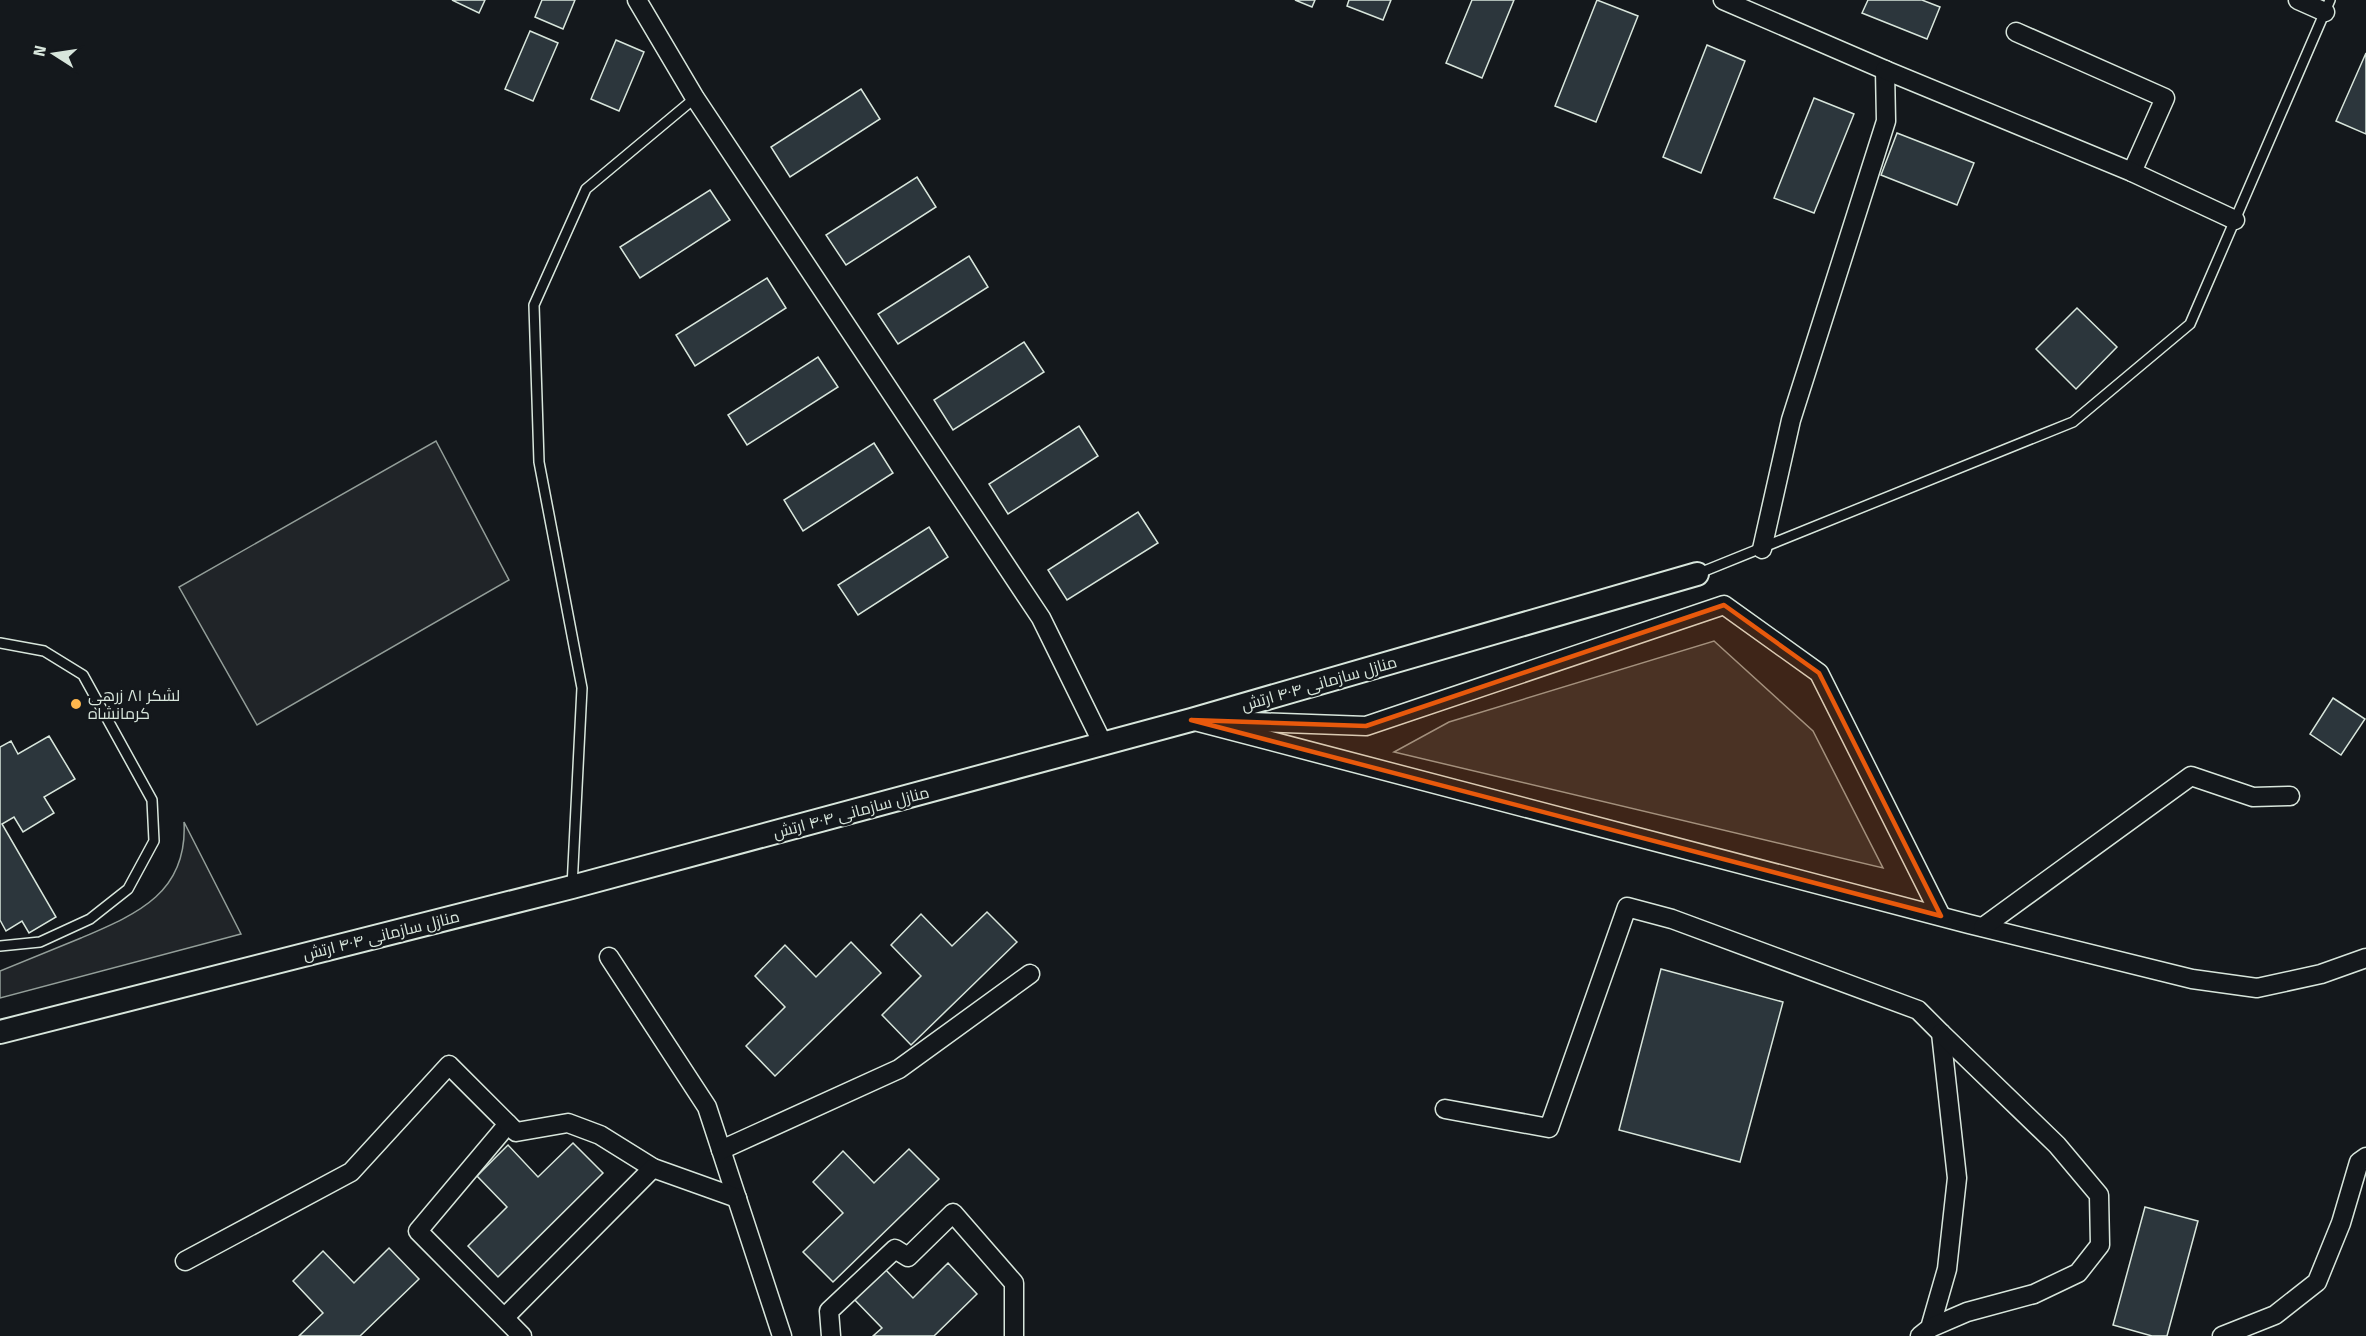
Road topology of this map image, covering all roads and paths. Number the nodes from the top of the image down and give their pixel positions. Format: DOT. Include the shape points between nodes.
graph roads {
  1 [pos="637,0"];
  2 [pos="1723,0"];
  3 [pos="2298,0"];
  4 [pos="2328,6"];
  5 [pos="2016,32"];
  6 [pos="1885,70"];
  7 [pos="695,98"];
  8 [pos="2132,172"];
  9 [pos="2235,220"];
  10 [pos="1762,549"];
  11 [pos="1697,574"];
  12 [pos="0,643"];
  13 [pos="1191,720"];
  14 [pos="1103,744"];
  15 [pos="2290,796"];
  16 [pos="572,887"];
  17 [pos="1941,916"];
  18 [pos="1983,927"];
  19 [pos="0,946"];
  20 [pos="609,957"];
  21 [pos="2366,958"];
  22 [pos="1030,974"];
  23 [pos="0,1032"];
  24 [pos="1941,1033"];
  25 [pos="1445,1109"];
  26 [pos="508,1124"];
  27 [pos="721,1150"];
  28 [pos="2366,1157"];
  29 [pos="653,1168"];
  30 [pos="737,1198"];
  31 [pos="185,1261"];
  32 [pos="505,1317"];
  33 [pos="1925,1332"];
  34 [pos="522,1336"];
  35 [pos="782,1336"];
  36 [pos="831,1336"];
  37 [pos="1014,1336"];
  38 [pos="2222,1336"];
  1 -- 7 [label="street"];
  2 -- 6 [label="street"];
  3 -- 4 [label="street"];
  4 -- 9 [label="lane"];
  5 -- 8 [label="street" via="2165,98"];
  6 -- 8 [label="street"];
  6 -- 10 [label="street" via="1886,121 1791,420"];
  7 -- 14 [label="street" via="1041,618"];
  7 -- 16 [label="lane" via="586,189 534,304 539,462 582,688"];
  8 -- 9 [label="street"];
  9 -- 10 [label="lane" via="2190,324 2073,422"];
  10 -- 11 [label="lane"];
  11 -- 13 [label="street, منازل سازمانی ۴۰۴ ارتش"];
  12 -- 19 [label="lane" via="44,651 83,675 152,800 154,841 128,890 90,919 40,942"];
  13 -- 14 [label="street, منازل سازمانی ۴۰۴ ارتش"];
  13 -- 17 [label="street"];
  13 -- 17 [label="street" via="1366,726 1724,605 1819,673"];
  14 -- 16 [label="street, منازل سازمانی ۴۰۴ ارتش"];
  15 -- 18 [label="street" via="2253,797 2191,776"];
  16 -- 23 [label="street, منازل سازمانی ۴۰۴ ارتش"];
  17 -- 18 [label="street"];
  18 -- 21 [label="street" via="2192,979 2257,988 2321,974"];
  20 -- 27 [label="street" via="707,1107"];
  22 -- 27 [label="street" via="899,1069"];
  24 -- 25 [label="street" via="1918,1010 1672,919 1627,907 1549,1128"];
  24 -- 33 [label="street" via="1957,1178 1947,1269"];
  24 -- 33 [label="street" via="2057,1145 2099,1195 2100,1245 2078,1273 2043,1290 1967,1312"];
  26 -- 29 [label="street" via="516,1132 568,1123 600,1135"];
  26 -- 31 [label="street" via="450,1065 351,1172"];
  26 -- 32 [label="street" via="418,1231"];
  27 -- 30 [label="street"];
  28 -- 38 [label="street" via="2359,1162 2341,1224 2317,1282 2275,1316"];
  29 -- 30 [label="street"];
  29 -- 32 [label="street"];
  30 -- 35 [label="street"];
  32 -- 34 [label="street"];
  36 -- 37 [label="street" via="829,1311 895,1249 908,1257 953,1213 1014,1282"];
}
